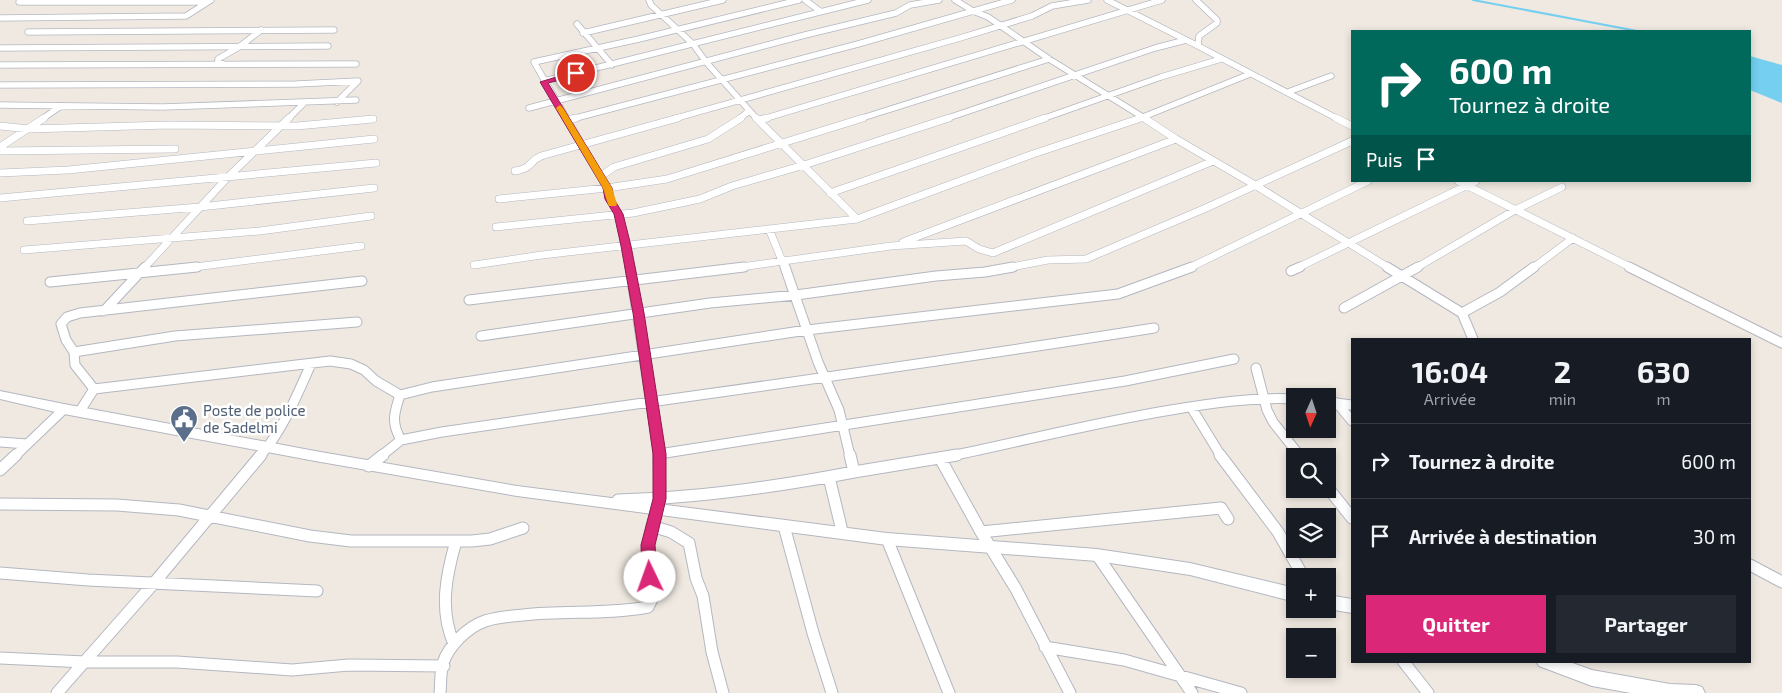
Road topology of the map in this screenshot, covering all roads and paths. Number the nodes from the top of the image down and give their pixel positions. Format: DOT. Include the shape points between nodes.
graph roads {
  1 [pos="650,0"];
  2 [pos="723,0"];
  3 [pos="799,0"];
  4 [pos="805,0"];
  5 [pos="868,0"];
  6 [pos="940,0"];
  7 [pos="955,0"];
  8 [pos="1012,0"];
  9 [pos="1088,0"];
  10 [pos="1107,0"];
  11 [pos="1162,0"];
  12 [pos="1196,0"];
  13 [pos="210,1"];
  14 [pos="19,2"];
  15 [pos="1126,10"];
  16 [pos="820,11"];
  17 [pos="972,11"];
  18 [pos="663,14"];
  19 [pos="0,18"];
  20 [pos="269,24"];
  21 [pos="577,24"];
  22 [pos="998,26"];
  23 [pos="677,29"];
  24 [pos="261,30"];
  25 [pos="334,30"];
  26 [pos="28,32"];
  27 [pos="583,33"];
  28 [pos="1186,40"];
  29 [pos="1023,41"];
  30 [pos="693,44"];
  31 [pos="328,46"];
  32 [pos="1198,46"];
  33 [pos="239,47"];
  34 [pos="0,48"];
  35 [pos="596,49"];
  36 [pos="1050,59"];
  37 [pos="1221,59"];
  38 [pos="706,62"];
  39 [pos="223,64"];
  40 [pos="356,64"];
  41 [pos="0,65"];
  42 [pos="612,65"];
  43 [pos="1250,74"];
  44 [pos="1077,75"];
  45 [pos="1331,76"];
  46 [pos="723,80"];
  47 [pos="544,82"];
  48 [pos="0,85"];
  49 [pos="1288,92"];
  50 [pos="1108,95"];
  51 [pos="356,100"];
  52 [pos="739,100"];
  53 [pos="337,102"];
  54 [pos="556,102"];
  55 [pos="304,103"];
  56 [pos="0,105"];
  57 [pos="61,106"];
  58 [pos="529,108"];
  59 [pos="749,111"];
  60 [pos="1143,118"];
  61 [pos="373,119"];
  62 [pos="567,120"];
  63 [pos="759,120"];
  64 [pos="280,125"];
  65 [pos="1351,125"];
  66 [pos="0,126"];
  67 [pos="29,129"];
  68 [pos="374,138"];
  69 [pos="1176,139"];
  70 [pos="1351,141"];
  71 [pos="782,142"];
  72 [pos="582,144"];
  73 [pos="0,147"];
  74 [pos="175,149"];
  75 [pos="256,150"];
  76 [pos="0,151"];
  77 [pos="1213,161"];
  78 [pos="376,163"];
  79 [pos="804,165"];
  80 [pos="515,171"];
  81 [pos="0,173"];
  82 [pos="601,176"];
  83 [pos="228,177"];
  84 [pos="1366,182"];
  85 [pos="1460,182"];
  86 [pos="1474,182"];
  87 [pos="1255,185"];
  88 [pos="1467,186"];
  89 [pos="1562,187"];
  90 [pos="374,188"];
  91 [pos="607,188"];
  92 [pos="830,193"];
  93 [pos="0,198"];
  94 [pos="499,198"];
  95 [pos="200,207"];
  96 [pos="1515,210"];
  97 [pos="619,214"];
  98 [pos="1301,215"];
  99 [pos="371,216"];
  100 [pos="857,219"];
  101 [pos="27,221"];
  102 [pos="496,226"];
  103 [pos="769,229"];
  104 [pos="172,237"];
  105 [pos="1573,238"];
  106 [pos="1347,243"];
  107 [pos="361,246"];
  108 [pos="626,246"];
  109 [pos="891,246"];
  110 [pos="24,250"];
  111 [pos="782,262"];
  112 [pos="474,265"];
  113 [pos="1291,271"];
  114 [pos="140,274"];
  115 [pos="1400,276"];
  116 [pos="631,280"];
  117 [pos="50,282"];
  118 [pos="362,282"];
  119 [pos="796,295"];
  120 [pos="470,300"];
  121 [pos="1344,308"];
  122 [pos="104,311"];
  123 [pos="638,313"];
  124 [pos="1462,314"];
  125 [pos="357,322"];
  126 [pos="1154,328"];
  127 [pos="807,330"];
  128 [pos="481,336"];
  129 [pos="1473,338"];
  130 [pos="1782,344"];
  131 [pos="74,352"];
  132 [pos="644,356"];
  133 [pos="1234,358"];
  134 [pos="311,364"];
  135 [pos="1256,368"];
  136 [pos="826,376"];
  137 [pos="94,389"];
  138 [pos="0,395"];
  139 [pos="400,395"];
  140 [pos="1264,397"];
  141 [pos="1286,398"];
  142 [pos="651,401"];
  143 [pos="1336,403"];
  144 [pos="1351,405"];
  145 [pos="1336,406"];
  146 [pos="1190,407"];
  147 [pos="64,409"];
  148 [pos="80,411"];
  149 [pos="1351,421"];
  150 [pos="844,424"];
  151 [pos="401,440"];
  152 [pos="0,442"];
  153 [pos="27,444"];
  154 [pos="268,447"];
  155 [pos="1294,448"];
  156 [pos="659,454"];
  157 [pos="940,458"];
  158 [pos="369,466"];
  159 [pos="0,470"];
  160 [pos="854,472"];
  161 [pos="829,477"];
  162 [pos="1336,498"];
  163 [pos="0,504"];
  164 [pos="658,505"];
  165 [pos="207,517"];
  166 [pos="1351,517"];
  167 [pos="1228,519"];
  168 [pos="652,526"];
  169 [pos="784,526"];
  170 [pos="524,528"];
  171 [pos="842,532"];
  172 [pos="981,532"];
  173 [pos="888,539"];
  174 [pos="456,542"];
  175 [pos="990,547"];
  176 [pos="1097,555"];
  177 [pos="1751,566"];
  178 [pos="1299,568"];
  179 [pos="0,573"];
  180 [pos="1782,582"];
  181 [pos="154,584"];
  182 [pos="317,591"];
  183 [pos="1286,593"];
  184 [pos="1336,603"];
  185 [pos="1351,606"];
  186 [pos="454,644"];
  187 [pos="1045,647"];
  188 [pos="0,658"];
  189 [pos="85,662"];
  190 [pos="1405,663"];
  191 [pos="1551,663"];
  192 [pos="444,666"];
  193 [pos="1182,676"];
  194 [pos="57,693"];
  195 [pos="440,693"];
  196 [pos="723,693"];
  197 [pos="832,693"];
  198 [pos="949,693"];
  199 [pos="1070,693"];
  200 [pos="1192,693"];
  201 [pos="1241,693"];
  202 [pos="1428,693"];
  203 [pos="1696,693"];
  1 -- 18 [label="street"];
  2 -- 18 [label="street"];
  3 -- 23 [label="street"];
  4 -- 16 [label="street"];
  5 -- 16 [label="street"];
  6 -- 38 [label="street" via="915,4 896,13"];
  7 -- 17 [label="street"];
  8 -- 17 [label="street"];
  9 -- 22 [label="street" via="1052,6"];
  10 -- 15 [label="street"];
  11 -- 15 [label="street"];
  12 -- 32 [label="street" via="1217,23 1199,36"];
  13 -- 14 [label="street"];
  13 -- 19 [label="street" via="186,16"];
  15 -- 28 [label="street"];
  15 -- 29 [label="street"];
  16 -- 30 [label="street"];
  17 -- 22 [label="street" via="988,17"];
  17 -- 46 [label="street"];
  18 -- 23 [label="street"];
  18 -- 27 [label="street"];
  20 -- 24 [label="street"];
  21 -- 27 [label="street"];
  22 -- 29 [label="street"];
  22 -- 52 [label="street"];
  23 -- 30 [label="street"];
  23 -- 35 [label="street"];
  24 -- 25 [label="street"];
  24 -- 26 [label="street"];
  24 -- 33 [label="street"];
  27 -- 35 [label="street"];
  28 -- 32 [label="street"];
  28 -- 44 [label="street"];
  29 -- 36 [label="street"];
  29 -- 63 [label="street"];
  30 -- 38 [label="street"];
  30 -- 42 [label="street"];
  31 -- 33 [label="street"];
  32 -- 37 [label="street"];
  33 -- 34 [label="street"];
  33 -- 39 [label="street" via="218,60"];
  35 -- 42 [label="street"];
  35 -- 47 [label="street" via="534,62"];
  36 -- 44 [label="street"];
  36 -- 71 [label="street"];
  37 -- 43 [label="street"];
  37 -- 50 [label="street"];
  38 -- 46 [label="street"];
  38 -- 54 [label="street"];
  39 -- 40 [label="street"];
  39 -- 41 [label="street"];
  42 -- 47 [label="street"];
  43 -- 49 [label="street"];
  43 -- 60 [label="street"];
  44 -- 50 [label="street"];
  44 -- 79 [label="street"];
  45 -- 49 [label="street"];
  46 -- 52 [label="street"];
  46 -- 62 [label="street"];
  47 -- 54 [label="street"];
  48 -- 53 [label="street" via="268,85 358,81"];
  49 -- 65 [label="street"];
  50 -- 60 [label="street"];
  50 -- 92 [label="street"];
  51 -- 53 [label="street"];
  52 -- 59 [label="street"];
  52 -- 72 [label="street"];
  53 -- 55 [label="street"];
  54 -- 58 [label="street"];
  54 -- 62 [label="street"];
  55 -- 57 [label="street"];
  55 -- 64 [label="street"];
  56 -- 57 [label="street"];
  57 -- 67 [label="street"];
  59 -- 63 [label="street"];
  59 -- 82 [label="street" via="708,139 627,163"];
  60 -- 69 [label="street"];
  60 -- 100 [label="street" via="1033,154"];
  61 -- 64 [label="street"];
  62 -- 72 [label="street"];
  63 -- 71 [label="street"];
  64 -- 67 [label="street"];
  64 -- 75 [label="street"];
  66 -- 67 [label="street"];
  67 -- 73 [label="street"];
  68 -- 75 [label="street"];
  69 -- 77 [label="street"];
  69 -- 109 [label="street"];
  70 -- 87 [label="street"];
  71 -- 79 [label="street"];
  71 -- 91 [label="street" via="667,179"];
  72 -- 80 [label="street" via="536,158 530,168"];
  72 -- 82 [label="street"];
  74 -- 76 [label="street"];
  75 -- 81 [label="street" via="68,170"];
  75 -- 83 [label="street"];
  77 -- 87 [label="street"];
  77 -- 109 [label="street" via="1000,251 986,252 966,241"];
  78 -- 83 [label="street"];
  79 -- 92 [label="street"];
  79 -- 97 [label="street" via="700,199"];
  82 -- 91 [label="street"];
  83 -- 93 [label="street"];
  83 -- 95 [label="street"];
  84 -- 98 [label="street"];
  85 -- 88 [label="street"];
  86 -- 88 [label="street"];
  87 -- 98 [label="street"];
  87 -- 119 [label="street" via="1086,259 1048,260 985,272"];
  88 -- 96 [label="street"];
  88 -- 106 [label="street"];
  89 -- 96 [label="street"];
  90 -- 95 [label="street"];
  91 -- 94 [label="street"];
  91 -- 97 [label="street" via="609,199"];
  92 -- 100 [label="street"];
  95 -- 101 [label="street"];
  95 -- 104 [label="street"];
  96 -- 105 [label="street"];
  96 -- 115 [label="street"];
  97 -- 102 [label="street"];
  97 -- 108 [label="street"];
  98 -- 106 [label="street"];
  98 -- 127 [label="street" via="1181,272 1118,294"];
  99 -- 104 [label="street" via="260,231"];
  100 -- 103 [label="street"];
  103 -- 108 [label="street"];
  103 -- 111 [label="street"];
  104 -- 110 [label="street"];
  104 -- 114 [label="street"];
  105 -- 124 [label="street" via="1500,292"];
  105 -- 130 [label="street"];
  106 -- 113 [label="street"];
  106 -- 115 [label="street"];
  107 -- 114 [label="street"];
  108 -- 112 [label="street"];
  108 -- 116 [label="street"];
  109 -- 111 [label="street"];
  111 -- 116 [label="street"];
  111 -- 119 [label="street"];
  114 -- 117 [label="street"];
  114 -- 122 [label="street"];
  115 -- 121 [label="street"];
  115 -- 124 [label="street"];
  116 -- 120 [label="street"];
  116 -- 123 [label="street"];
  118 -- 122 [label="street"];
  119 -- 123 [label="street"];
  119 -- 127 [label="street"];
  122 -- 131 [label="street" via="80,313 67,317 61,324"];
  123 -- 128 [label="street"];
  123 -- 132 [label="street"];
  124 -- 129 [label="street"];
  125 -- 131 [label="street" via="175,336"];
  126 -- 136 [label="street" via="961,360"];
  127 -- 132 [label="street"];
  127 -- 136 [label="street"];
  131 -- 137 [label="street" via="75,365"];
  132 -- 139 [label="street" via="432,387"];
  132 -- 142 [label="street"];
  133 -- 150 [label="street" via="1125,381"];
  134 -- 137 [label="street"];
  134 -- 139 [label="street" via="330,361 351,364"];
  134 -- 154 [label="street"];
  135 -- 140 [label="street"];
  136 -- 142 [label="street"];
  136 -- 150 [label="street"];
  137 -- 148 [label="street"];
  138 -- 147 [label="street"];
  139 -- 151 [label="street" via="392,421"];
  140 -- 141 [label="street"];
  140 -- 146 [label="street"];
  140 -- 155 [label="street" via="1273,422"];
  142 -- 151 [label="street"];
  142 -- 156 [label="street"];
  143 -- 144 [label="street"];
  145 -- 149 [label="street"];
  146 -- 157 [label="street" via="1147,413"];
  146 -- 178 [label="street" via="1225,462 1278,532"];
  147 -- 148 [label="street"];
  147 -- 153 [label="street"];
  148 -- 154 [label="street"];
  150 -- 156 [label="street"];
  150 -- 160 [label="street"];
  151 -- 158 [label="street"];
  152 -- 153 [label="street"];
  153 -- 159 [label="street"];
  154 -- 158 [label="street"];
  154 -- 165 [label="street"];
  156 -- 164 [label="street"];
  157 -- 160 [label="street"];
  157 -- 172 [label="street"];
  158 -- 164 [label="street" via="517,491"];
  160 -- 161 [label="street"];
  161 -- 164 [label="street"];
  161 -- 171 [label="street"];
  162 -- 166 [label="street"];
  163 -- 165 [label="street" via="117,505 179,510"];
  164 -- 168 [label="street"];
  164 -- 169 [label="street"];
  165 -- 174 [label="street" via="351,541"];
  165 -- 181 [label="street"];
  167 -- 172 [label="street" via="1221,508 1210,508"];
  168 -- 186 [label="street" via="648,545 652,599 648,607 627,611 562,611 500,617 473,627"];
  168 -- 196 [label="street" via="689,543"];
  169 -- 171 [label="street"];
  169 -- 197 [label="street"];
  170 -- 174 [label="street" via="490,539"];
  171 -- 173 [label="street"];
  172 -- 175 [label="street"];
  173 -- 175 [label="street"];
  173 -- 198 [label="street"];
  174 -- 186 [label="street" via="447,572 445,612 448,633"];
  175 -- 176 [label="street"];
  175 -- 187 [label="street"];
  176 -- 183 [label="street" via="1190,569"];
  176 -- 193 [label="street"];
  177 -- 180 [label="street"];
  179 -- 181 [label="street"];
  181 -- 182 [label="street"];
  181 -- 189 [label="street"];
  184 -- 185 [label="street"];
  186 -- 192 [label="street"];
  187 -- 193 [label="street" via="1124,660"];
  187 -- 199 [label="street"];
  188 -- 189 [label="street"];
  189 -- 192 [label="street" via="177,662 292,670 349,665"];
  189 -- 194 [label="street"];
  190 -- 202 [label="street"];
  191 -- 203 [label="street" via="1592,678 1670,692"];
  192 -- 195 [label="street"];
  193 -- 200 [label="street"];
  193 -- 201 [label="street"];
}
